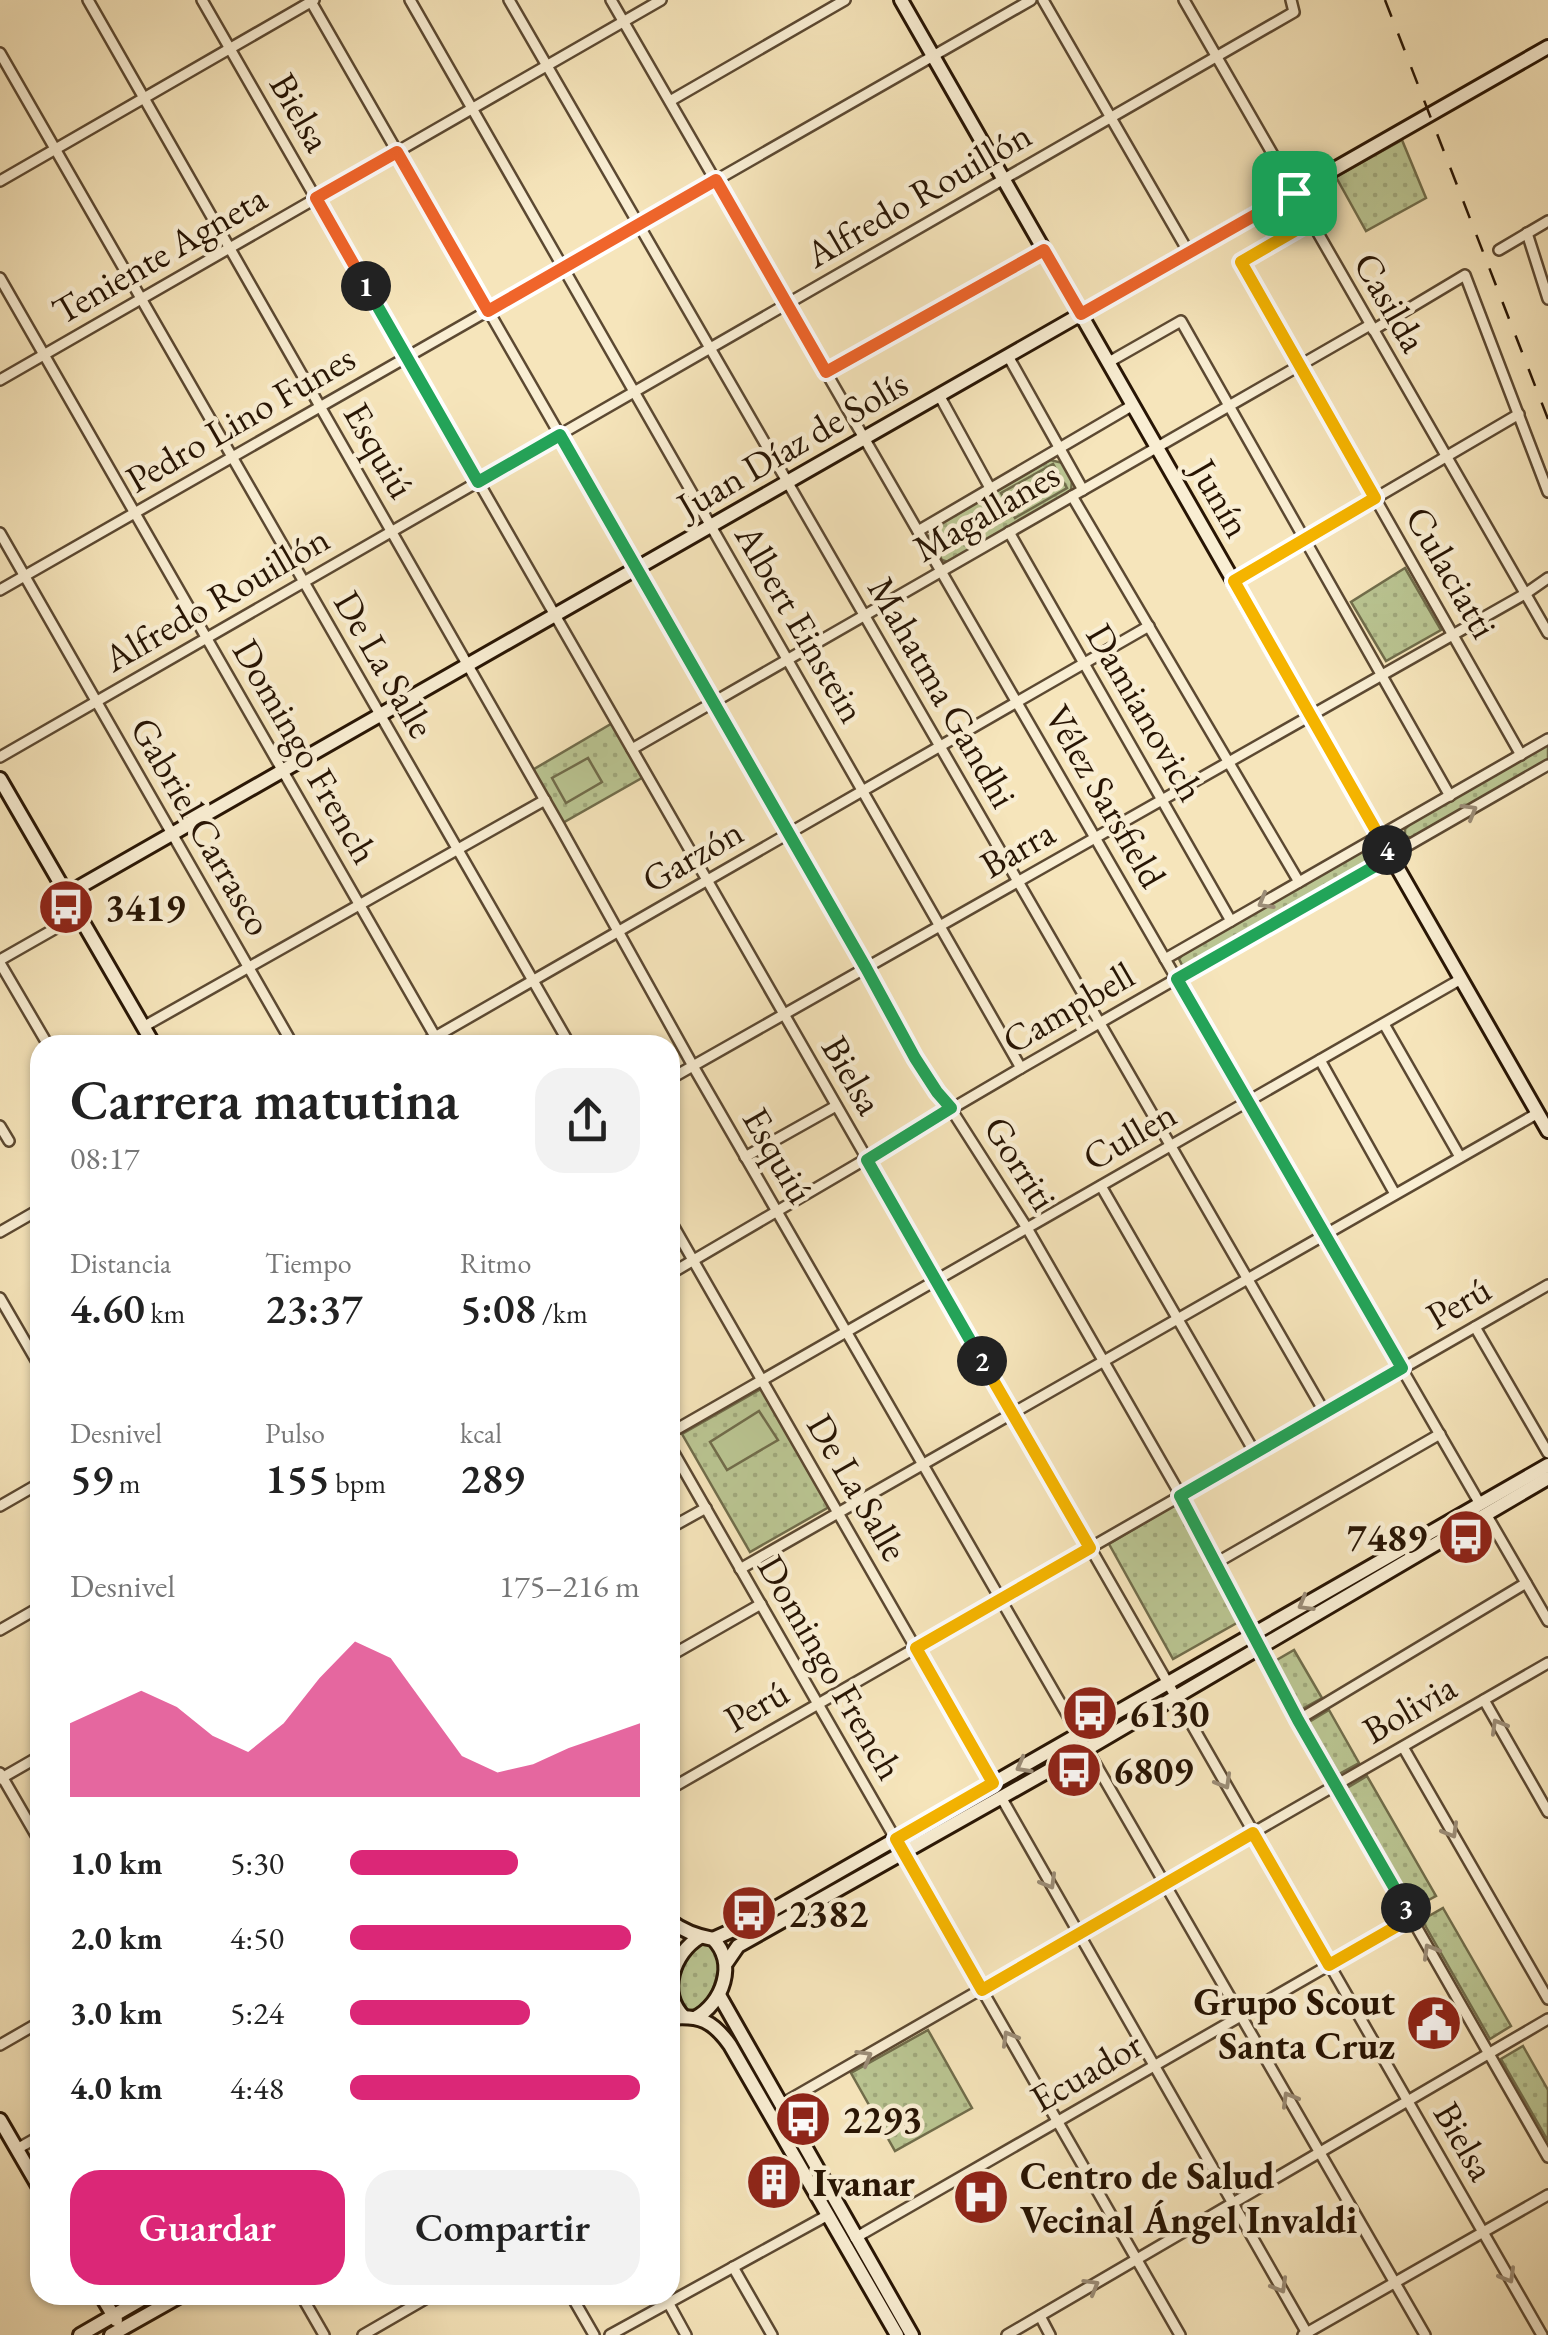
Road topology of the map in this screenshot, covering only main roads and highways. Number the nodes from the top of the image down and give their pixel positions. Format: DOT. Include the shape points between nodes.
graph roads {
  1 [pos="901,0"];
  2 [pos="1546,52"];
  3 [pos="1081,314"];
  4 [pos="0,779"];
  5 [pos="66,894"];
  6 [pos="148,1035"];
  7 [pos="1548,1131"];
  8 [pos="1548,1465"];
  9 [pos="1548,1478"];
  10 [pos="1484,1509"];
  11 [pos="680,1929"];
  12 [pos="706,1938"];
  13 [pos="680,1955"];
  14 [pos="726,1962"];
  15 [pos="718,1995"];
  16 [pos="683,2018"];
  17 [pos="0,2120"];
  18 [pos="30,2172"];
  19 [pos="849,2239"];
  20 [pos="108,2305"];
  21 [pos="131,2305"];
  22 [pos="165,2305"];
  23 [pos="113,2315"];
  24 [pos="119,2333"];
  25 [pos="80,2335"];
  26 [pos="897,2335"];
  27 [pos="912,2335"];
  1 -- 3 [label="main road, Junín"];
  2 -- 3 [label="main road, Juan Díaz de Solís"];
  3 -- 5 [label="main road, Juan Díaz de Solís"];
  3 -- 7 [label="main road, Junín"];
  4 -- 5 [label="main road"];
  5 -- 6 [label="main road"];
  8 -- 10 [label="main road"];
  9 -- 10 [label="main road"];
  10 -- 12 [label="main road, one-way" via="753,1921"];
  10 -- 14 [label="main road" via="1175,1698 738,1946"];
  11 -- 12 [label="main road"];
  12 -- 13 [label="main road"];
  12 -- 14 [label="main road"];
  14 -- 15 [label="main road"];
  15 -- 16 [label="main road" via="709,2009"];
  15 -- 19 [label="main road"];
  16 -- 19 [label="main road" via="710,2022 720,2031 828,2215"];
  17 -- 18 [label="main road"];
  19 -- 26 [label="main road"];
  19 -- 27 [label="main road"];
  20 -- 23 [label="main road"];
  21 -- 23 [label="main road"];
  22 -- 24 [label="main road"];
  23 -- 24 [label="main road"];
  23 -- 25 [label="main road"];
}
